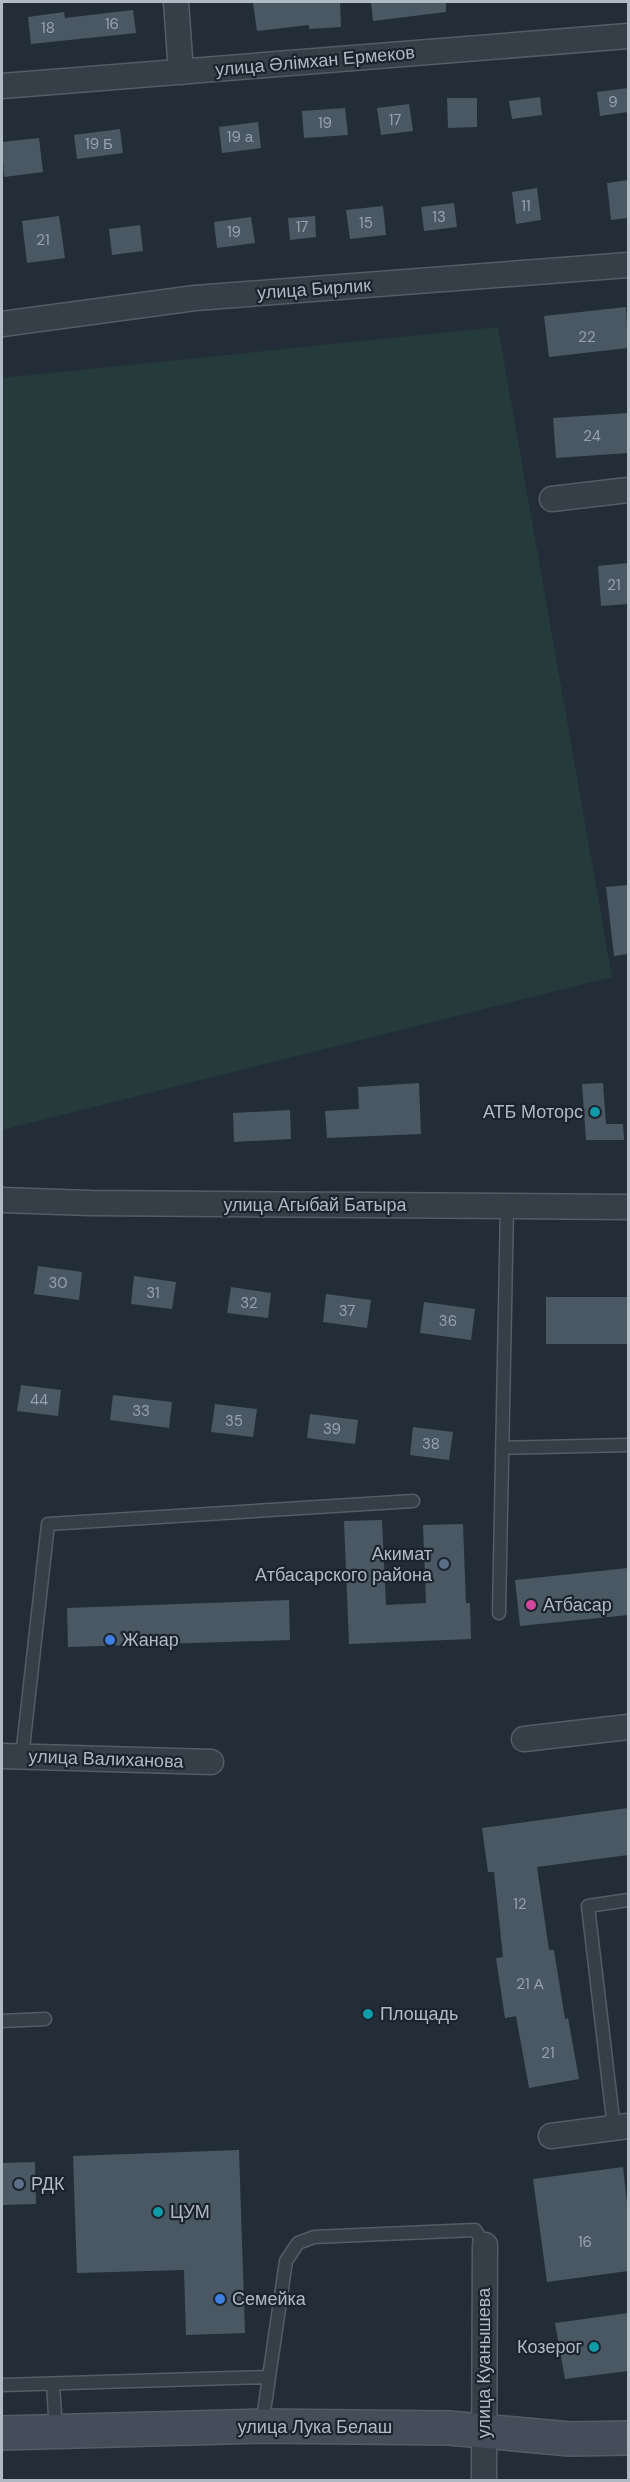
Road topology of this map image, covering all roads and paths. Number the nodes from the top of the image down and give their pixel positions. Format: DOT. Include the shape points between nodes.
graph roads {
  1 [pos="176,2"];
  2 [pos="628,36"];
  3 [pos="181,72"];
  4 [pos="2,86"];
  5 [pos="628,265"];
  6 [pos="2,324"];
  7 [pos="628,490"];
  8 [pos="552,499"];
  9 [pos="2,1200"];
  10 [pos="507,1206"];
  11 [pos="628,1207"];
  12 [pos="628,1445"];
  13 [pos="502,1448"];
  14 [pos="413,1501"];
  15 [pos="499,1613"];
  16 [pos="628,1727"];
  17 [pos="524,1739"];
  18 [pos="12,1756"];
  19 [pos="212,1762"];
  20 [pos="628,1900"];
  21 [pos="45,2019"];
  22 [pos="2,2021"];
  23 [pos="621,2127"];
  24 [pos="551,2136"];
  25 [pos="484,2245"];
  26 [pos="268,2377"];
  27 [pos="53,2384"];
  28 [pos="2,2385"];
  29 [pos="261,2426"];
  30 [pos="56,2431"];
  31 [pos="2,2433"];
  32 [pos="483,2433"];
  33 [pos="628,2438"];
  34 [pos="484,2481"];
  1 -- 3 [label="street"];
  2 -- 3 [label="street, улица Әлімхан Ермеков"];
  3 -- 4 [label="street, улица Әлімхан Ермеков"];
  5 -- 6 [label="street, улица Бирлик" via="195,298"];
  7 -- 8 [label="street"];
  9 -- 10 [label="street, улица Агыбай Батыра"];
  10 -- 11 [label="street, улица Агыбай Батыра"];
  10 -- 13 [label="lane"];
  12 -- 13 [label="lane"];
  13 -- 15 [label="lane"];
  14 -- 18 [label="lane" via="48,1524"];
  16 -- 17 [label="street"];
  18 -- 19 [label="street, улица Валиханова"];
  20 -- 23 [label="lane" via="588,1905"];
  21 -- 22 [label="lane"];
  23 -- 24 [label="street"];
  25 -- 26 [label="lane" via="475,2230 314,2236 298,2244 286,2261"];
  25 -- 32 [label="street, улица Куанышева"];
  26 -- 27 [label="lane"];
  26 -- 29 [label="lane"];
  27 -- 28 [label="lane"];
  27 -- 30 [label="lane"];
  29 -- 30 [label="main road, улица Лука Белаш"];
  29 -- 32 [label="main road, улица Лука Белаш" via="449,2428"];
  30 -- 31 [label="main road, улица Лука Белаш"];
  32 -- 33 [label="main road, улица Лука Белаш"];
  32 -- 34 [label="street, улица Куанышева"];
}
